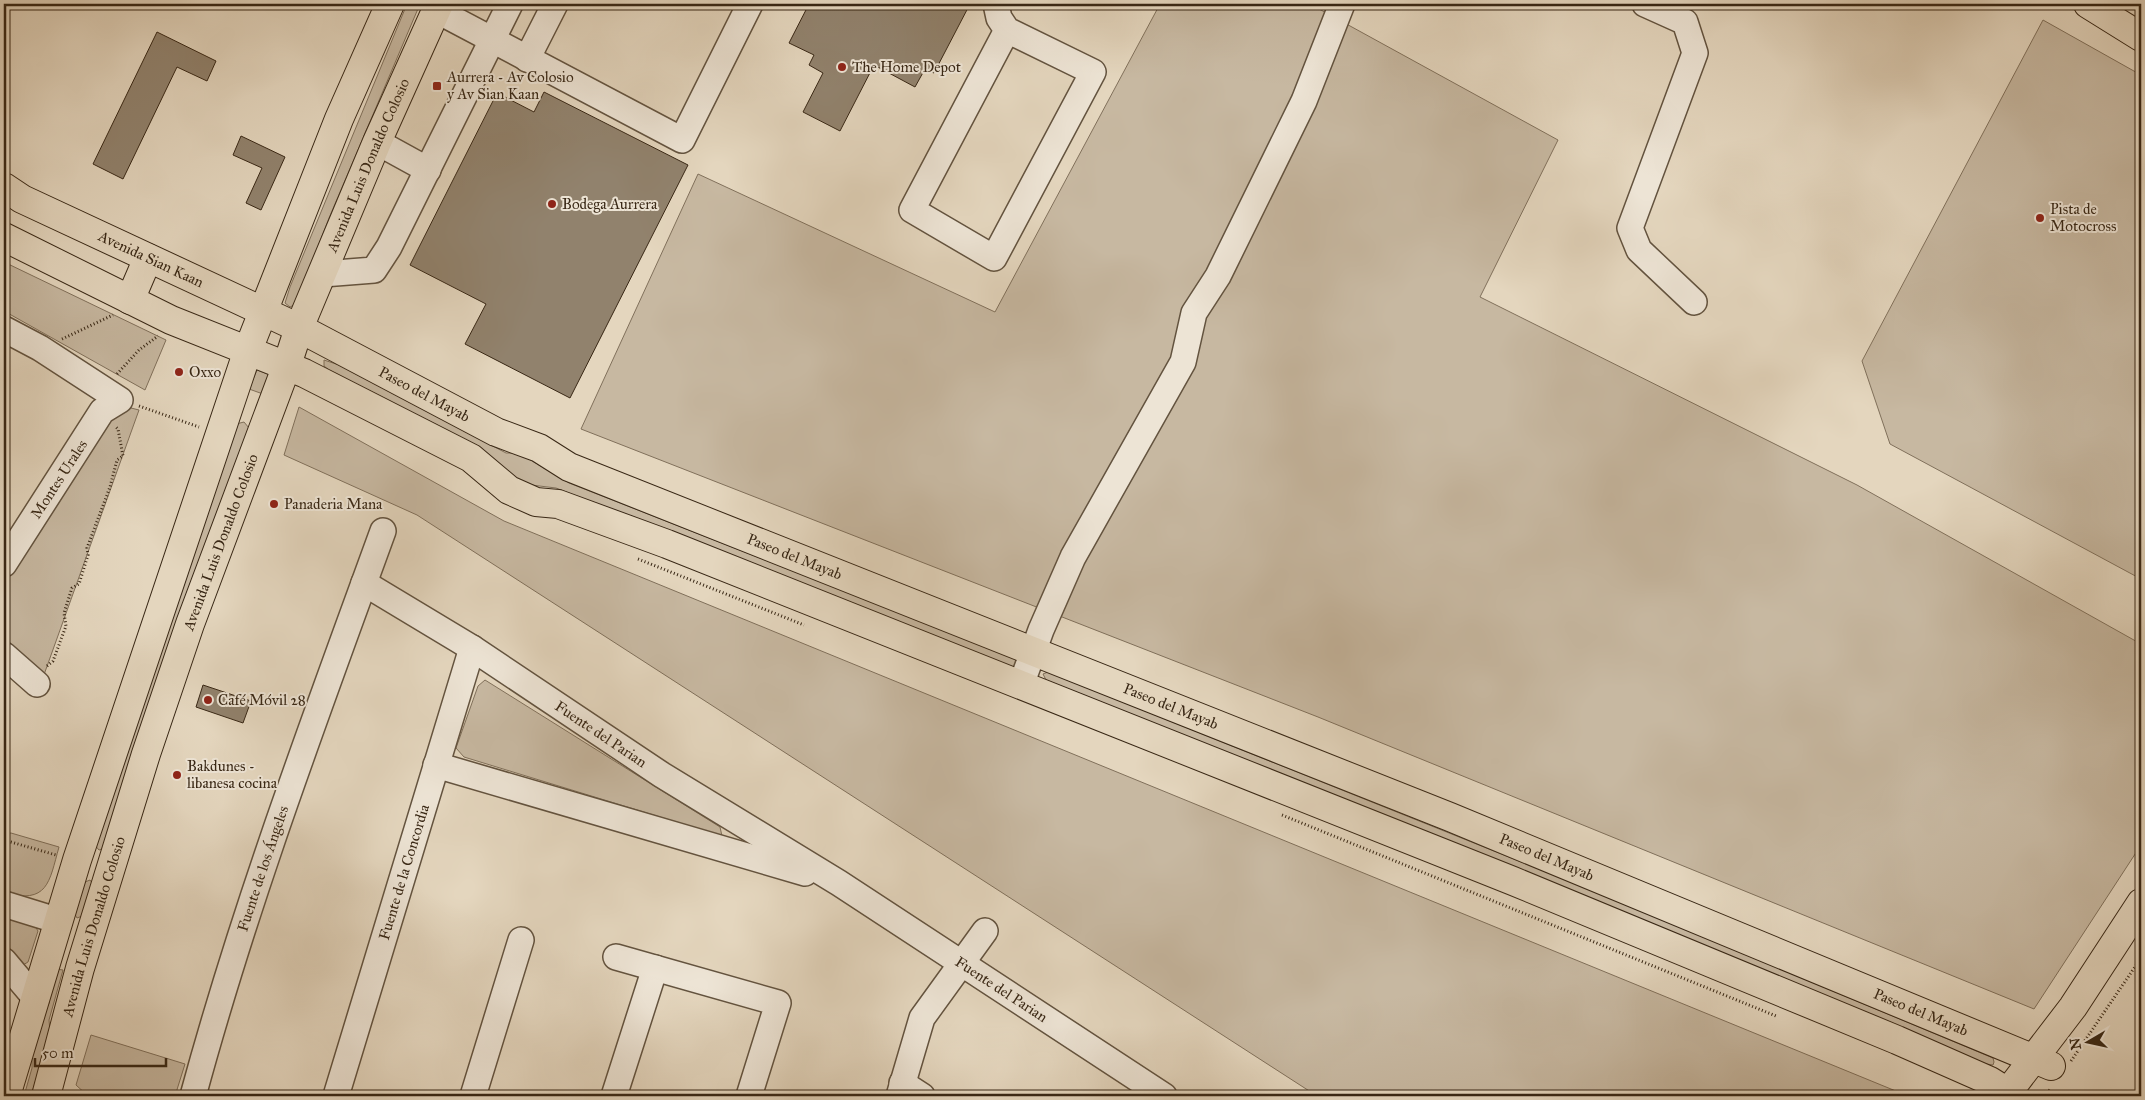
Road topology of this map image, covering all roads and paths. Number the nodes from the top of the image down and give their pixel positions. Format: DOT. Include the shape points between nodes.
graph roads {
  1 [pos="390,4"];
  2 [pos="510,4"];
  3 [pos="555,4"];
  4 [pos="750,4"];
  5 [pos="996,4"];
  6 [pos="1342,4"];
  7 [pos="1645,4"];
  8 [pos="2088,4"];
  9 [pos="437,7"];
  10 [pos="1007,30"];
  11 [pos="2138,36"];
  12 [pos="493,41"];
  13 [pos="527,59"];
  14 [pos="377,142"];
  15 [pos="428,170"];
  16 [pos="4,187"];
  17 [pos="4,237"];
  18 [pos="148,258"];
  19 [pos="323,274"];
  20 [pos="130,300"];
  21 [pos="1694,302"];
  22 [pos="264,312"];
  23 [pos="170,320"];
  24 [pos="299,328"];
  25 [pos="6,336"];
  26 [pos="40,348"];
  27 [pos="248,350"];
  28 [pos="288,365"];
  29 [pos="108,399"];
  30 [pos="221,435"];
  31 [pos="383,531"];
  32 [pos="4,564"];
  33 [pos="364,583"];
  34 [pos="472,648"];
  35 [pos="1032,653"];
  36 [pos="4,655"];
  37 [pos="34,682"];
  38 [pos="1021,685"];
  39 [pos="436,765"];
  40 [pos="4,840"];
  41 [pos="76,860"];
  42 [pos="110,870"];
  43 [pos="839,883"];
  44 [pos="2141,903"];
  45 [pos="4,904"];
  46 [pos="59,921"];
  47 [pos="985,931"];
  48 [pos="2141,935"];
  49 [pos="521,940"];
  50 [pos="616,957"];
  51 [pos="2141,958"];
  52 [pos="4,961"];
  53 [pos="963,963"];
  54 [pos="80,968"];
  55 [pos="655,968"];
  56 [pos="36,999"];
  57 [pos="2052,1067"];
  58 [pos="908,1092"];
  59 [pos="49,1095"];
  60 [pos="2014,1095"];
  61 [pos="6,1096"];
  62 [pos="193,1096"];
  63 [pos="336,1096"];
  64 [pos="473,1096"];
  65 [pos="614,1096"];
  66 [pos="750,1096"];
  67 [pos="1163,1096"];
  68 [pos="2044,1096"];
  1 -- 22 [label="main road" via="338,119"];
  2 -- 12 [label="street"];
  3 -- 13 [label="street"];
  4 -- 13 [label="street" via="682,140"];
  5 -- 10 [label="street"];
  6 -- 35 [label="street" via="1304,101 1218,276 1194,313 1183,362 1073,557"];
  7 -- 21 [label="street" via="1685,22 1695,53 1630,228 1639,250"];
  8 -- 11 [label="main road"];
  9 -- 12 [label="street"];
  9 -- 14 [label="main road, Avenida Luis Donaldo Colosio"];
  10 -- 10 [label="street" via="1093,72 994,258 912,210"];
  12 -- 13 [label="street"];
  12 -- 15 [label="street"];
  14 -- 15 [label="street"];
  14 -- 19 [label="main road, Avenida Luis Donaldo Colosio"];
  15 -- 19 [label="street" via="374,270"];
  16 -- 18 [label="main road, Avenida Sian Kaan" via="22,199"];
  17 -- 20 [label="main road"];
  18 -- 20 [label="main road"];
  18 -- 22 [label="main road, Avenida Sian Kaan"];
  19 -- 24 [label="main road, Avenida Luis Donaldo Colosio"];
  20 -- 23 [label="main road"];
  20 -- 26 [label="path" via="114,315"];
  22 -- 24 [label="main road, Avenida Sian Kaan"];
  22 -- 27 [label="main road"];
  23 -- 27 [label="main road"];
  23 -- 29 [label="path" via="126,366"];
  24 -- 28 [label="main road, Avenida Luis Donaldo Colosio"];
  24 -- 35 [label="main road, Paseo del Mayab" via="496,432 539,448 569,467"];
  25 -- 26 [label="street"];
  26 -- 29 [label="street"];
  27 -- 28 [label="main road"];
  27 -- 30 [label="main road"];
  28 -- 38 [label="main road" via="471,458 509,490 536,502 558,504 667,544"];
  28 -- 42 [label="main road, Avenida Luis Donaldo Colosio" via="190,624"];
  29 -- 30 [label="path"];
  29 -- 32 [label="street, Montes Urales"];
  29 -- 37 [label="path" via="123,456 117,460 87,548 79,584 72,588 64,612 66,626 53,662"];
  30 -- 41 [label="main road"];
  31 -- 33 [label="street, Fuente de los Ángeles"];
  33 -- 34 [label="street, Fuente del Parian"];
  33 -- 62 [label="street, Fuente de los Ángeles" via="291,784"];
  34 -- 39 [label="street, Fuente de la Concordia"];
  34 -- 43 [label="street, Fuente del Parian" via="662,775"];
  35 -- 38 [label="street"];
  35 -- 57 [label="main road, Paseo del Mayab" via="1468,824"];
  36 -- 37 [label="street"];
  38 -- 60 [label="main road" via="1513,880 1905,1044 1990,1081"];
  39 -- 43 [label="street, Fuente del Parian"];
  39 -- 63 [label="street, Fuente de la Concordia"];
  40 -- 41 [label="path"];
  41 -- 42 [label="main road"];
  41 -- 46 [label="main road"];
  42 -- 54 [label="main road, Avenida Luis Donaldo Colosio"];
  43 -- 53 [label="street, Fuente del Parian"];
  44 -- 57 [label="main road" via="2073,1007"];
  45 -- 46 [label="street"];
  46 -- 54 [label="main road"];
  46 -- 56 [label="main road"];
  47 -- 53 [label="street"];
  48 -- 57 [label="main road"];
  49 -- 64 [label="street"];
  50 -- 55 [label="street"];
  51 -- 57 [label="path"];
  52 -- 56 [label="street"];
  53 -- 58 [label="street" via="922,1018"];
  53 -- 67 [label="street, Fuente del Parian"];
  54 -- 59 [label="main road, Avenida Luis Donaldo Colosio"];
  55 -- 65 [label="street"];
  55 -- 66 [label="street" via="778,1003"];
  56 -- 61 [label="main road"];
  57 -- 60 [label="main road"];
  57 -- 68 [label="path"];
}
